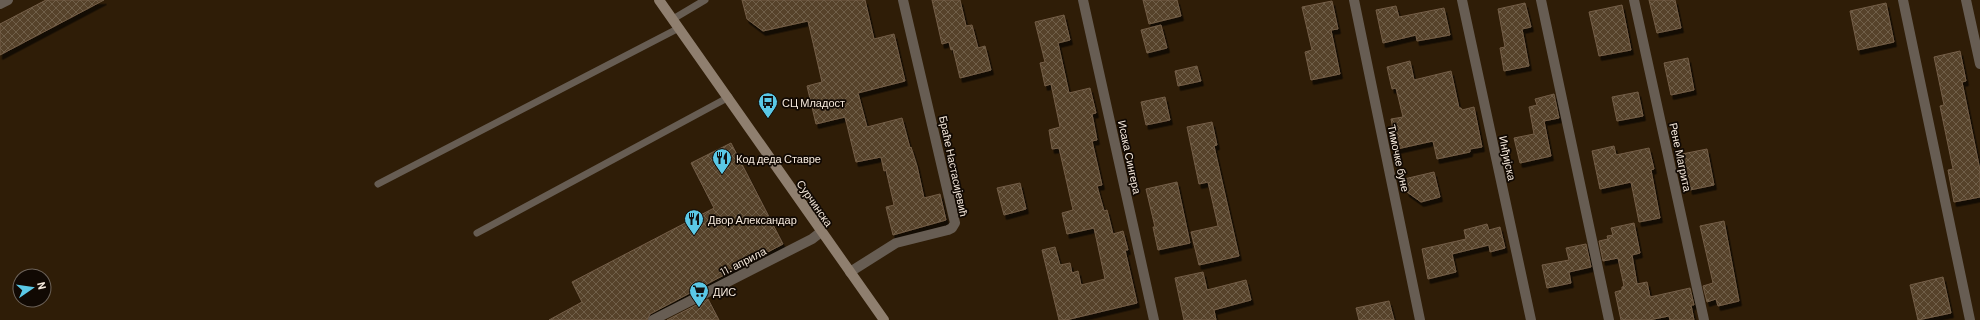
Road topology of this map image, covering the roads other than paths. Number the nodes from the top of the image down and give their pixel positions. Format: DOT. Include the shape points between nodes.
graph roads {
  1 [pos="8,0"];
  2 [pos="659,0"];
  3 [pos="705,0"];
  4 [pos="903,0"];
  5 [pos="1083,0"];
  6 [pos="1354,0"];
  7 [pos="1462,0"];
  8 [pos="1541,0"];
  9 [pos="1634,0"];
  10 [pos="1903,0"];
  11 [pos="1966,0"];
  12 [pos="0,4"];
  13 [pos="673,19"];
  14 [pos="679,28"];
  15 [pos="1980,64"];
  16 [pos="729,97"];
  17 [pos="378,184"];
  18 [pos="821,232"];
  19 [pos="477,233"];
  20 [pos="850,272"];
  21 [pos="653,320"];
  22 [pos="884,320"];
  23 [pos="1154,320"];
  24 [pos="1420,320"];
  25 [pos="1531,320"];
  26 [pos="1609,320"];
  27 [pos="1704,320"];
  28 [pos="1970,320"];
  1 -- 12 [label="street"];
  2 -- 13 [label="main road, Сурчинска"];
  3 -- 13 [label="lane"];
  4 -- 20 [label="street, Браће Настасијевић" via="955,223 948,230 896,243"];
  5 -- 23 [label="street, Исака Сингера"];
  6 -- 24 [label="street, Тимочке буне"];
  7 -- 25 [label="street, Инђијска"];
  8 -- 26 [label="street"];
  9 -- 27 [label="street, Рене Магрита"];
  10 -- 28 [label="street"];
  11 -- 15 [label="street"];
  13 -- 14 [label="main road, Сурчинска"];
  14 -- 16 [label="main road, Сурчинска"];
  14 -- 17 [label="lane"];
  16 -- 18 [label="main road, Сурчинска"];
  16 -- 19 [label="lane"];
  18 -- 20 [label="main road, Сурчинска"];
  18 -- 21 [label="street, 11. априла"];
  20 -- 22 [label="main road, Сурчинска"];
}
